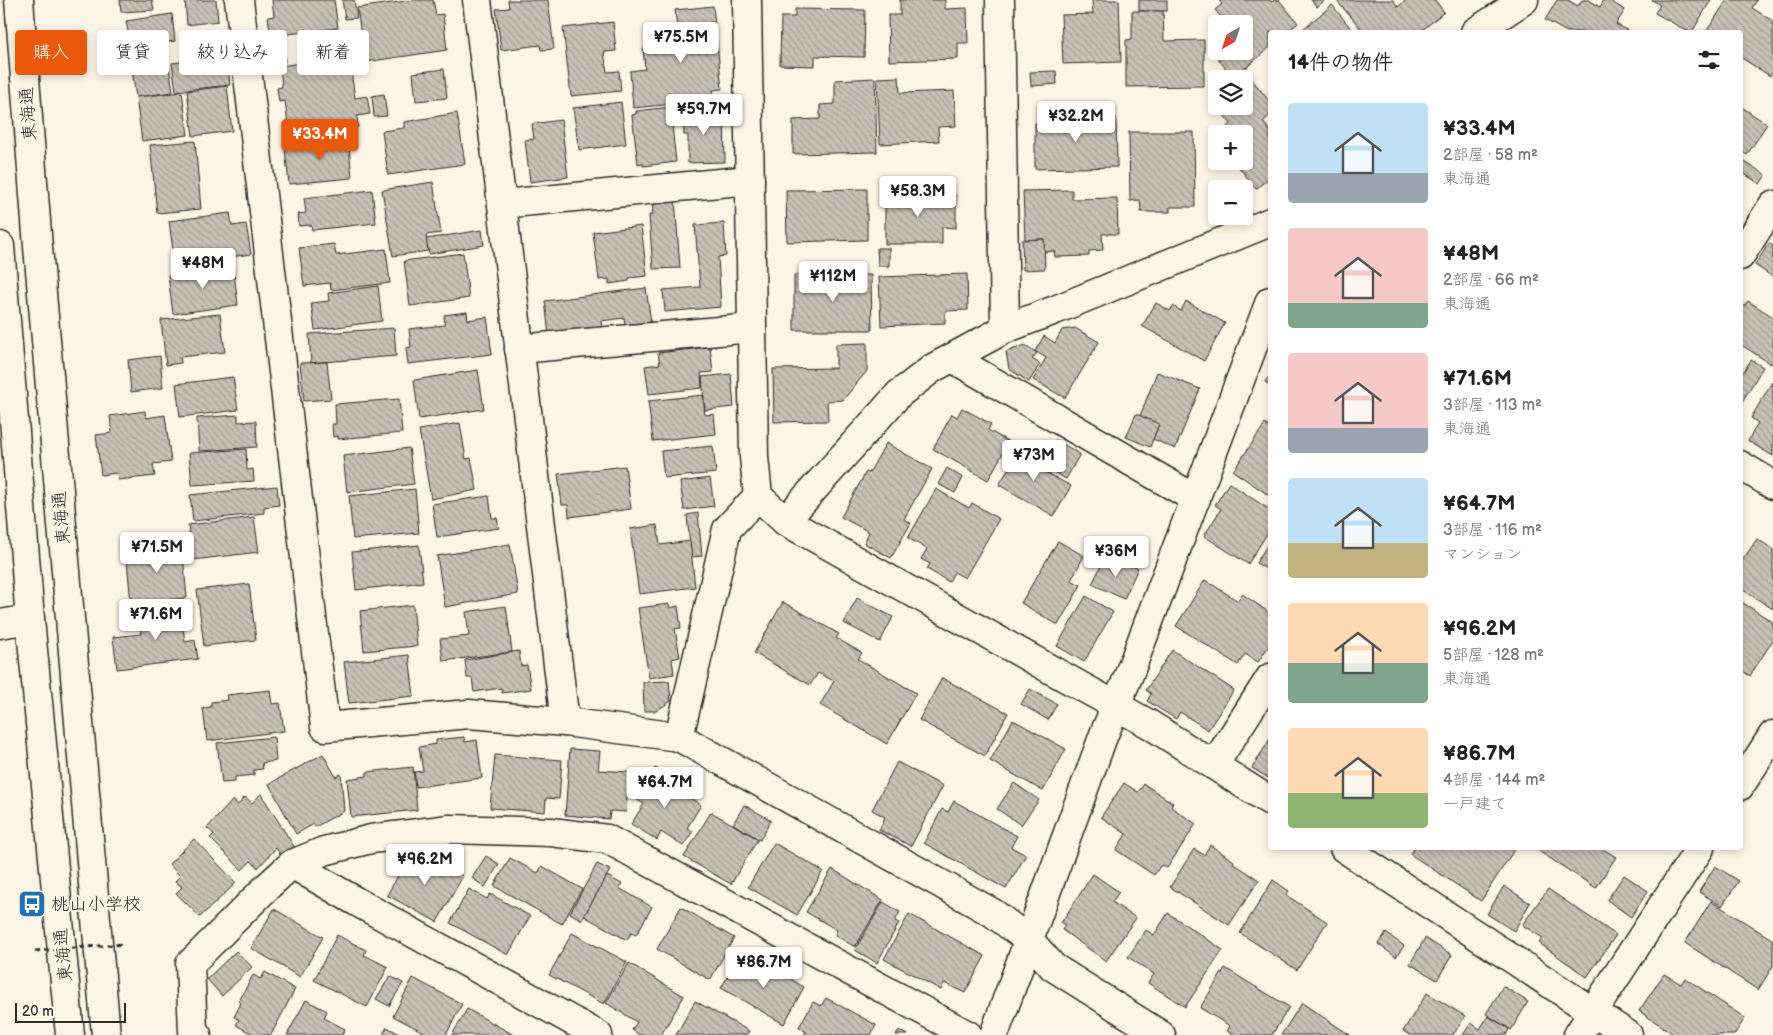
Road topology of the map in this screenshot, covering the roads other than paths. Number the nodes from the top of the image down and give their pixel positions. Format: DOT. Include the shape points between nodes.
graph roads {
  1 [pos="19,0"];
  2 [pos="239,0"];
  3 [pos="477,0"];
  4 [pos="747,0"];
  5 [pos="1000,0"];
  6 [pos="1524,0"];
  7 [pos="1478,30"];
  8 [pos="750,180"];
  9 [pos="502,204"];
  10 [pos="1773,205"];
  11 [pos="1268,223"];
  12 [pos="0,246"];
  13 [pos="1743,251"];
  14 [pos="1268,307"];
  15 [pos="752,328"];
  16 [pos="1005,329"];
  17 [pos="519,350"];
  18 [pos="952,358"];
  19 [pos="1743,467"];
  20 [pos="1773,485"];
  21 [pos="758,496"];
  22 [pos="1196,499"];
  23 [pos="785,521"];
  24 [pos="30,619"];
  25 [pos="0,624"];
  26 [pos="1268,681"];
  27 [pos="1117,705"];
  28 [pos="565,722"];
  29 [pos="1773,735"];
  30 [pos="679,737"];
  31 [pos="1214,765"];
  32 [pos="1743,781"];
  33 [pos="1268,800"];
  34 [pos="1351,850"];
  35 [pos="1699,850"];
  36 [pos="292,864"];
  37 [pos="1030,941"];
  38 [pos="1586,1024"];
  39 [pos="70,1035"];
  40 [pos="106,1035"];
  41 [pos="197,1035"];
  42 [pos="598,1035"];
  43 [pos="968,1035"];
  44 [pos="994,1035"];
  45 [pos="1161,1035"];
  46 [pos="1628,1035"];
  1 -- 40 [label="street, 東海通"];
  2 -- 28 [label="street" via="325,727 469,714"];
  3 -- 9 [label="street"];
  4 -- 8 [label="street"];
  5 -- 16 [label="street"];
  6 -- 7 [label="street"];
  8 -- 9 [label="street"];
  8 -- 15 [label="street"];
  9 -- 17 [label="street"];
  10 -- 13 [label="street"];
  11 -- 16 [label="street"];
  12 -- 24 [label="street, 東海通"];
  14 -- 22 [label="street"];
  15 -- 17 [label="street"];
  15 -- 21 [label="street" via="754,457"];
  16 -- 18 [label="street"];
  17 -- 28 [label="street"];
  18 -- 22 [label="street"];
  18 -- 23 [label="street" via="899,394"];
  19 -- 20 [label="street"];
  21 -- 23 [label="street"];
  21 -- 30 [label="street" via="726,529"];
  22 -- 27 [label="street"];
  23 -- 27 [label="street"];
  24 -- 25 [label="street"];
  24 -- 39 [label="street, 東海通"];
  26 -- 31 [label="street"];
  27 -- 31 [label="street"];
  27 -- 37 [label="street"];
  28 -- 30 [label="street"];
  29 -- 32 [label="street"];
  30 -- 37 [label="street" via="993,913"];
  31 -- 33 [label="street"];
  34 -- 38 [label="street"];
  35 -- 38 [label="street"];
  36 -- 41 [label="street" via="190,964 193,1031"];
  36 -- 42 [label="street"];
  36 -- 43 [label="street" via="324,851 370,839 450,829 551,832 607,839"];
  37 -- 44 [label="street"];
  37 -- 45 [label="street" via="1053,967"];
  38 -- 46 [label="street"];
}
